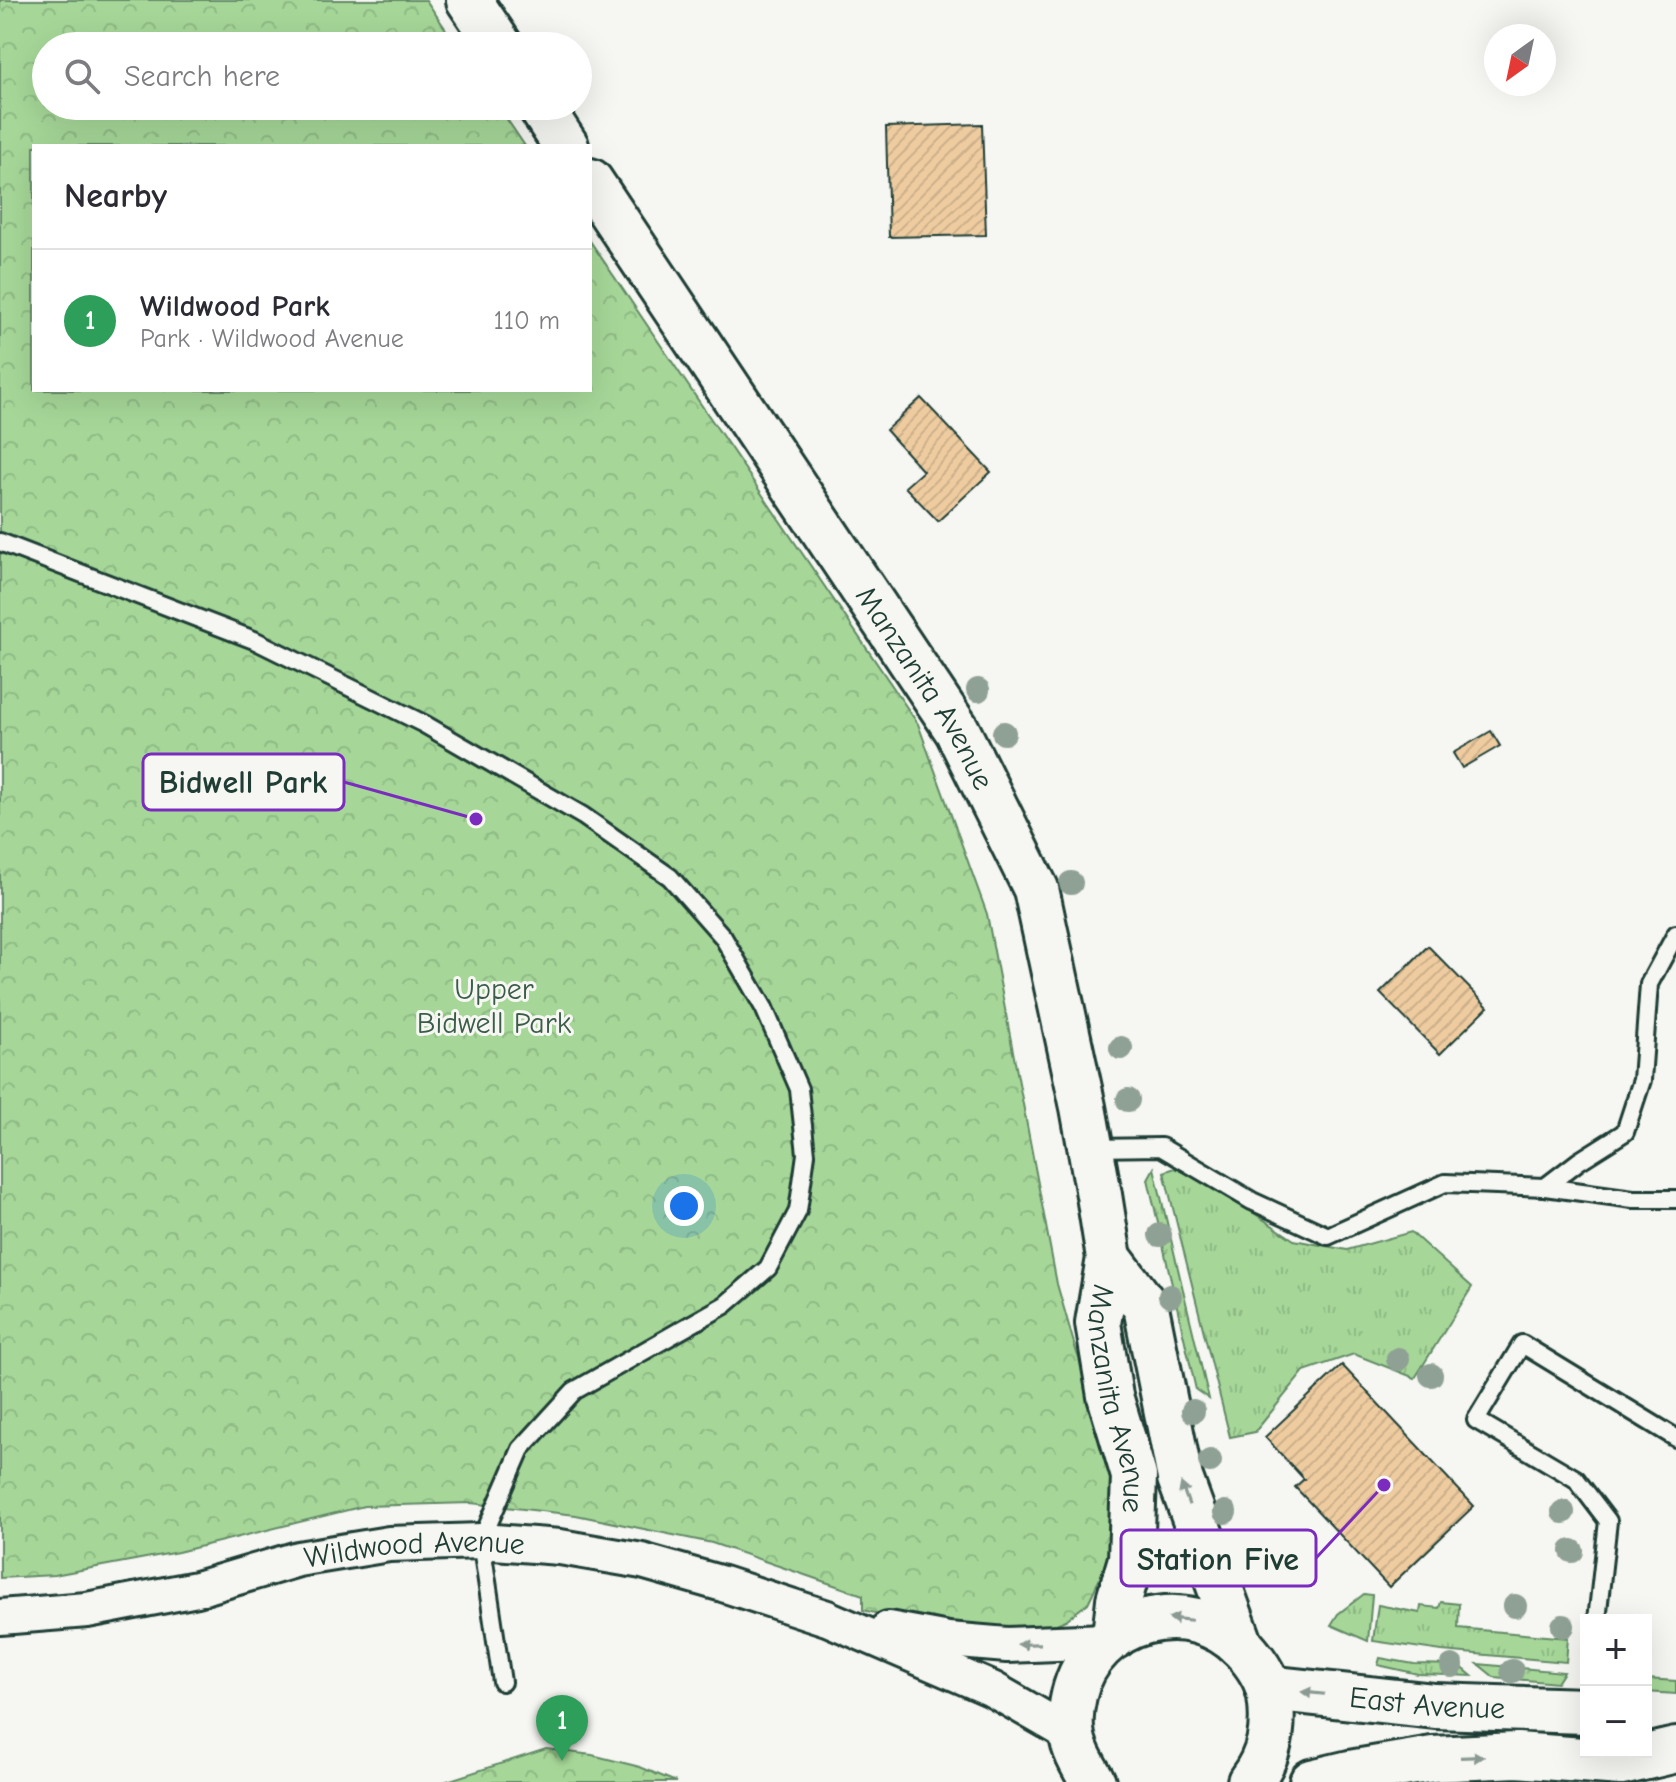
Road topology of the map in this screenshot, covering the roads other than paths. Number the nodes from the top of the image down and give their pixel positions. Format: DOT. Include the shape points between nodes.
graph roads {
  1 [pos="469,0"];
  2 [pos="491,32"];
  3 [pos="549,120"];
  4 [pos="565,144"];
  5 [pos="592,184"];
  6 [pos="0,542"];
  7 [pos="1676,934"];
  8 [pos="1091,1148"];
  9 [pos="1545,1187"];
  10 [pos="1676,1199"];
  11 [pos="1109,1258"];
  12 [pos="1676,1438"];
  13 [pos="481,1541"];
  14 [pos="1598,1614"];
  15 [pos="0,1617"];
  16 [pos="827,1618"];
  17 [pos="1111,1638"];
  18 [pos="1241,1646"];
  19 [pos="502,1682"];
  20 [pos="1268,1688"];
  21 [pos="1652,1728"];
  22 [pos="1580,1733"];
  23 [pos="1580,1735"];
  24 [pos="1676,1737"];
  25 [pos="1676,1750"];
  26 [pos="1652,1756"];
  27 [pos="1615,1758"];
  28 [pos="1642,1758"];
  29 [pos="1080,1762"];
  30 [pos="1250,1782"];
  31 [pos="1312,1782"];
  1 -- 2 [label="street"];
  3 -- 4 [label="street"];
  5 -- 8 [label="street, Manzanita Avenue" via="957,730 1036,889"];
  6 -- 13 [label="lane" via="254,640 424,724 583,816 670,877 723,937 764,1008 799,1089 806,1154 798,1211 768,1268 725,1305 574,1391 521,1449"];
  7 -- 9 [label="lane" via="1649,984 1642,1080 1625,1132"];
  8 -- 9 [label="lane" via="1161,1147 1252,1201 1328,1236 1445,1183"];
  8 -- 11 [label="street, Manzanita Avenue"];
  9 -- 10 [label="lane"];
  11 -- 17 [label="street, Manzanita Avenue" via="1098,1323 1110,1396 1134,1476 1131,1559"];
  18 -- 11 [label="street, Manzanita Avenue, one-way" via="1180,1478 1146,1307"];
  12 -- 14 [label="lane" via="1522,1344 1476,1420 1576,1479 1608,1521"];
  13 -- 15 [label="street, Wildwood Avenue" via="389,1544 298,1559 197,1589 87,1610"];
  13 -- 16 [label="street, Wildwood Avenue" via="642,1561"];
  13 -- 19 [label="lane"];
  17 -- 16 [label="street, Wildwood Avenue, one-way" via="1007,1645"];
  16 -- 29 [label="street, Wildwood Avenue" via="992,1689"];
  18 -- 17 [label="street, one-way" via="1205,1623 1174,1617 1150,1619"];
  17 -- 29 [label="street" via="1089,1660 1077,1683 1071,1709"];
  18 -- 20 [label="street"];
  22 -- 20 [label="street, East Avenue, one-way" via="1435,1706"];
  20 -- 30 [label="street" via="1270,1744"];
  21 -- 24 [label="street"];
  31 -- 23 [label="street, East Avenue, one-way" via="1433,1759 1517,1755"];
  25 -- 26 [label="street, East Avenue"];
  27 -- 28 [label="street, East Avenue" via="1621,1763"];
}
